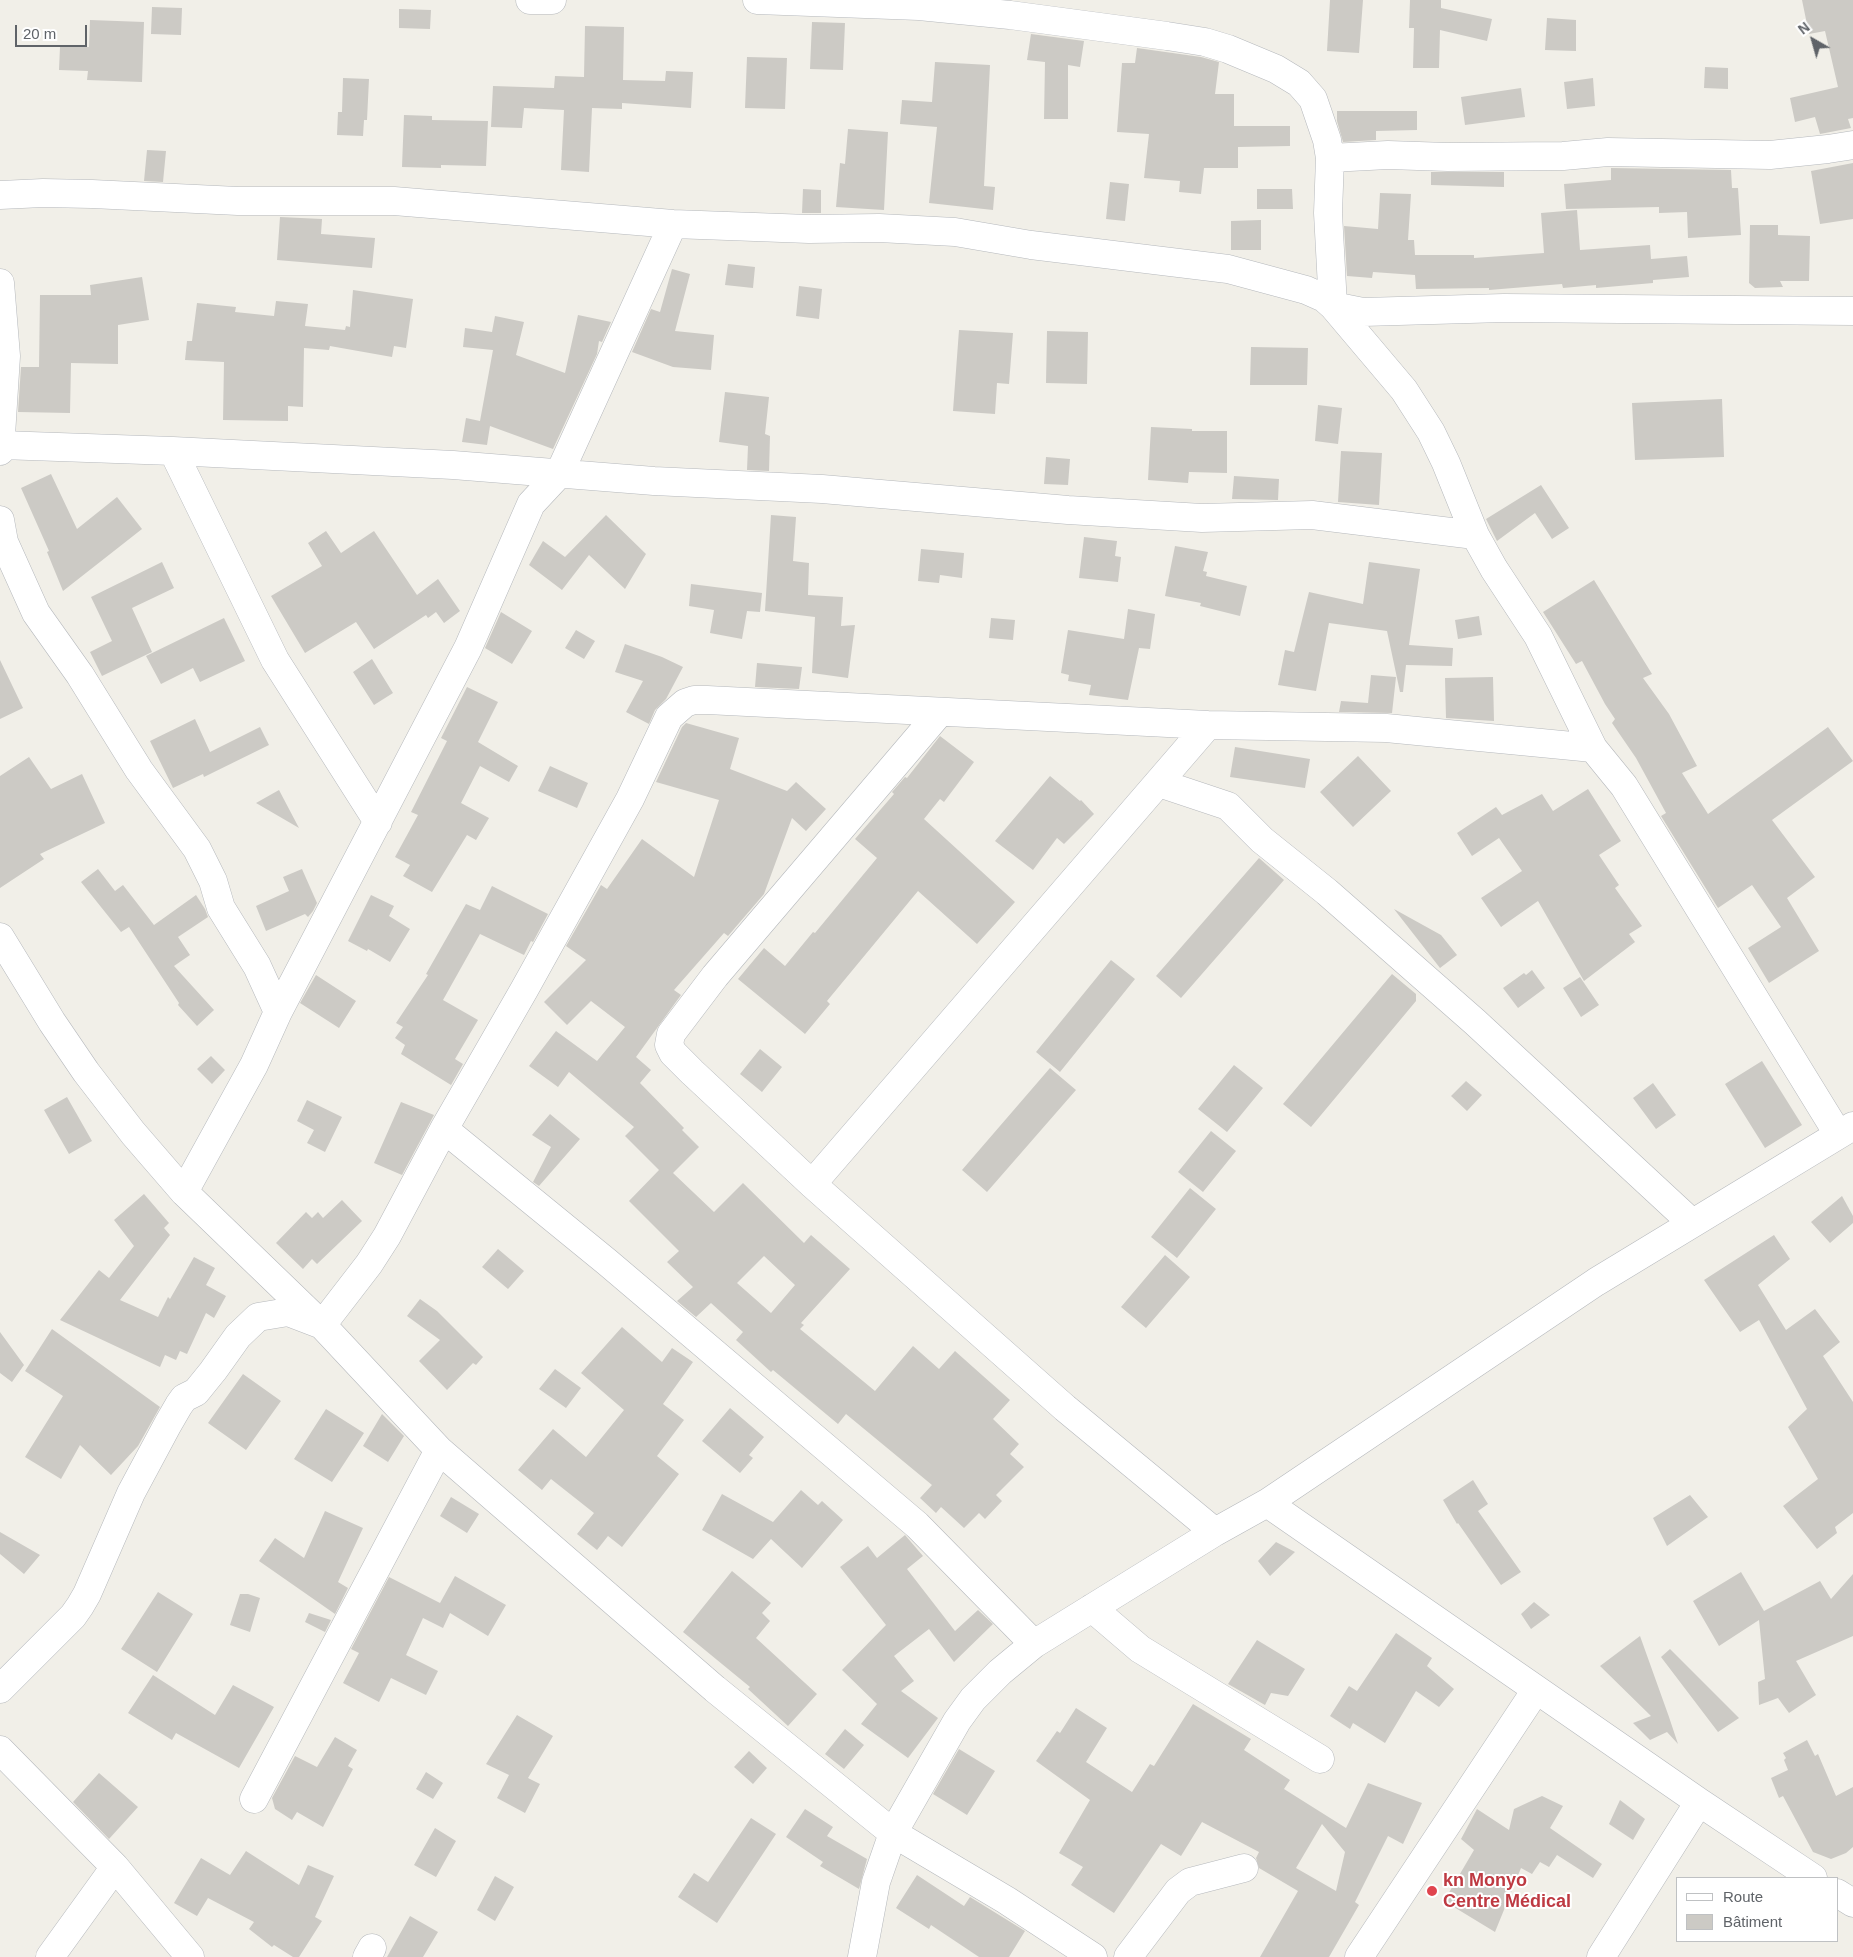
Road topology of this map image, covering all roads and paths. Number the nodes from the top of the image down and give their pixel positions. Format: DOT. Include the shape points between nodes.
graph roads {
  1 [pos="530,0"];
  2 [pos="552,0"];
  3 [pos="757,0"];
  4 [pos="1853,145"];
  5 [pos="1330,158"];
  6 [pos="0,195"];
  7 [pos="673,224"];
  8 [pos="0,282"];
  9 [pos="1333,306"];
  10 [pos="1853,311"];
  11 [pos="0,448"];
  12 [pos="173,451"];
  13 [pos="559,474"];
  14 [pos="0,520"];
  15 [pos="1475,535"];
  16 [pos="940,712"];
  17 [pos="1208,725"];
  18 [pos="1594,748"];
  19 [pos="1160,783"];
  20 [pos="378,822"];
  21 [pos="0,937"];
  22 [pos="278,1012"];
  23 [pos="444,1129"];
  24 [pos="1846,1130"];
  25 [pos="812,1184"];
  26 [pos="184,1192"];
  27 [pos="1692,1224"];
  28 [pos="322,1325"];
  29 [pos="440,1450"];
  30 [pos="1267,1503"];
  31 [pos="1214,1532"];
  32 [pos="1092,1608"];
  33 [pos="1034,1644"];
  34 [pos="0,1689"];
  35 [pos="1536,1690"];
  36 [pos="0,1750"];
  37 [pos="1320,1759"];
  38 [pos="254,1799"];
  39 [pos="1699,1802"];
  40 [pos="893,1834"];
  41 [pos="115,1867"];
  42 [pos="1244,1868"];
  43 [pos="1812,1877"];
  44 [pos="1838,1894"];
  45 [pos="1853,1903"];
  46 [pos="50,1957"];
  47 [pos="190,1957"];
  48 [pos="862,1957"];
  49 [pos="1093,1957"];
  50 [pos="1128,1957"];
  51 [pos="1359,1957"];
  52 [pos="1601,1957"];
  1 -- 2 [label="street"];
  3 -- 5 [label="street" via="971,11 1205,42 1276,69 1298,83 1313,99"];
  4 -- 5 [label="street" via="1770,155 1608,152 1563,156 1388,155"];
  5 -- 9 [label="street" via="1328,213"];
  6 -- 7 [label="street" via="43,193 238,201 394,201"];
  7 -- 9 [label="street" via="955,232 1030,245 1228,269 1306,290"];
  7 -- 13 [label="street"];
  8 -- 11 [label="street" via="6,356"];
  9 -- 10 [label="street" via="1363,312 1504,308"];
  9 -- 15 [label="street" via="1404,390 1431,432"];
  11 -- 12 [label="street"];
  12 -- 13 [label="street" via="453,465"];
  12 -- 20 [label="street" via="275,660"];
  13 -- 15 [label="street" via="822,489 1202,518 1312,514"];
  13 -- 20 [label="street" via="531,504 468,648"];
  14 -- 22 [label="street" via="4,542 36,613 80,674 139,770 197,849 213,881 221,908 257,966"];
  15 -- 18 [label="street" via="1538,636"];
  16 -- 17 [label="street"];
  16 -- 23 [label="street" via="707,700 694,700 678,708 669,717 625,808"];
  16 -- 25 [label="street" via="715,976 670,1034 673,1053"];
  17 -- 18 [label="street" via="1386,728"];
  17 -- 19 [label="street"];
  18 -- 24 [label="street" via="1624,786"];
  19 -- 25 [label="street"];
  19 -- 27 [label="street" via="1228,806 1262,840 1475,1022"];
  20 -- 22 [label="street"];
  21 -- 26 [label="street" via="86,1072"];
  22 -- 26 [label="street" via="254,1065"];
  23 -- 28 [label="street" via="369,1264"];
  23 -- 33 [label="street" via="607,1262 917,1525"];
  24 -- 27 [label="street"];
  25 -- 31 [label="street" via="1064,1408"];
  26 -- 28 [label="street"];
  27 -- 30 [label="street" via="1596,1282"];
  28 -- 29 [label="street"];
  28 -- 34 [label="street" via="288,1312 258,1317 238,1336 196,1392 184,1398 179,1405 131,1493 80,1606"];
  29 -- 38 [label="street"];
  29 -- 40 [label="street" via="714,1689"];
  30 -- 31 [label="street"];
  30 -- 35 [label="street"];
  31 -- 32 [label="street"];
  32 -- 33 [label="street"];
  32 -- 37 [label="street" via="1140,1649"];
  33 -- 40 [label="street" via="973,1699 957,1721"];
  35 -- 39 [label="street"];
  35 -- 51 [label="street"];
  36 -- 41 [label="street"];
  39 -- 43 [label="street"];
  39 -- 52 [label="street"];
  40 -- 48 [label="street" via="876,1882"];
  40 -- 49 [label="street" via="1006,1900"];
  41 -- 46 [label="street"];
  41 -- 47 [label="street"];
  42 -- 50 [label="street" via="1190,1882 1178,1891"];
  44 -- 45 [label="street"];
}
